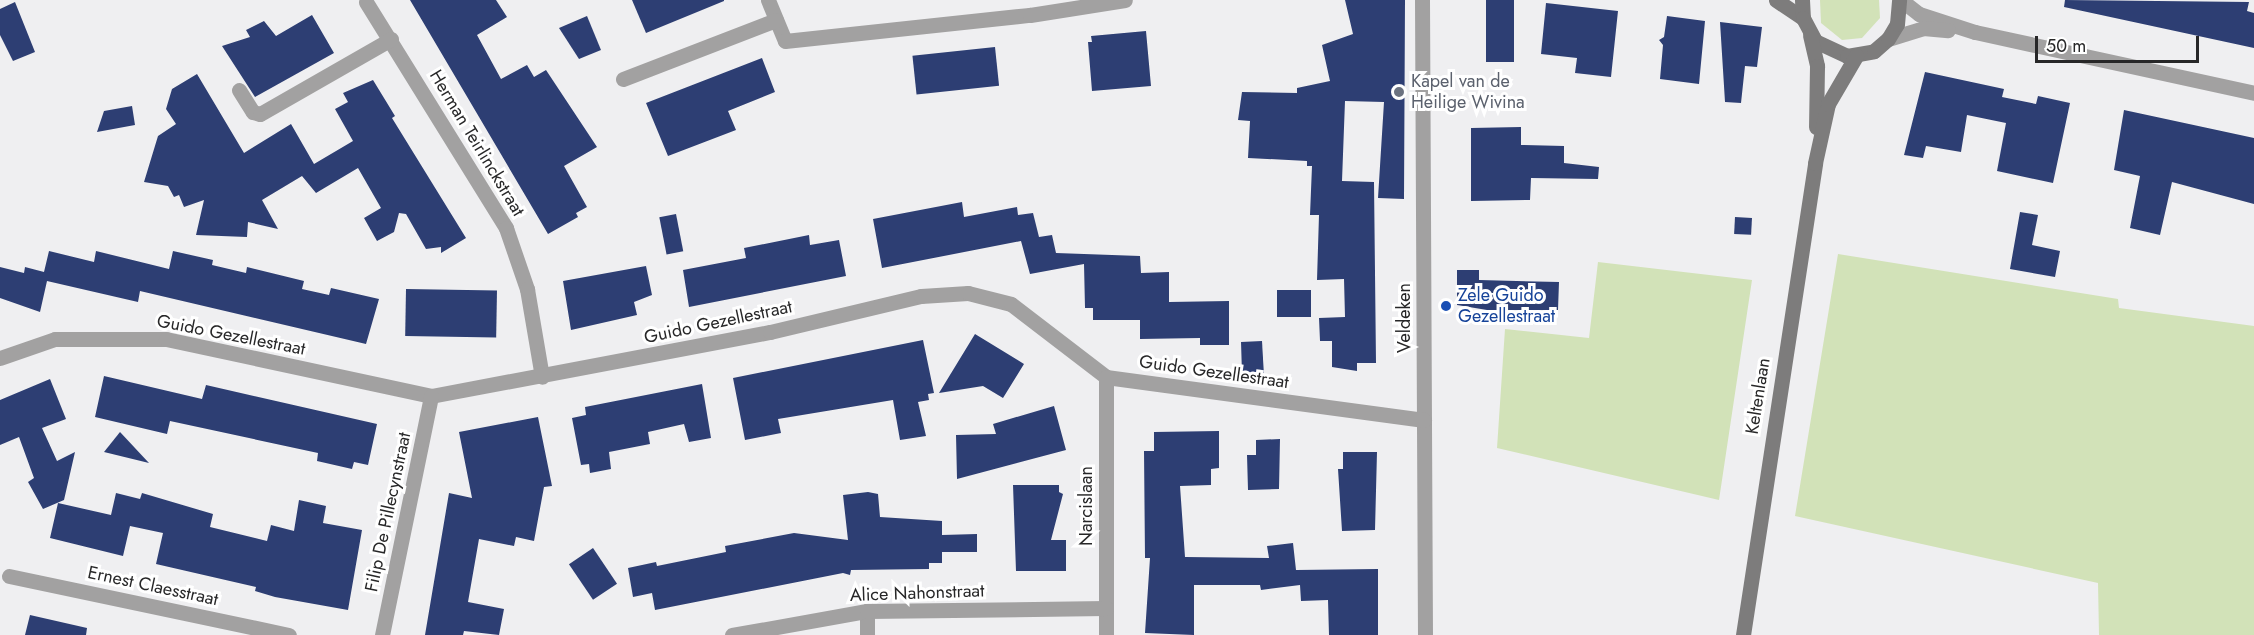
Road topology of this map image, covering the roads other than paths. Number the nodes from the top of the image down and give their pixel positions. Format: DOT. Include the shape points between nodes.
graph roads {
  1 [pos="768,0"];
  2 [pos="1125,0"];
  3 [pos="1422,0"];
  4 [pos="1776,0"];
  5 [pos="1802,0"];
  6 [pos="1900,0"];
  7 [pos="366,2"];
  8 [pos="1803,18"];
  9 [pos="776,20"];
  10 [pos="1975,32"];
  11 [pos="1809,33"];
  12 [pos="391,39"];
  13 [pos="1888,39"];
  14 [pos="1856,56"];
  15 [pos="623,79"];
  16 [pos="239,90"];
  17 [pos="2254,93"];
  18 [pos="1815,163"];
  19 [pos="0,358"];
  20 [pos="542,377"];
  21 [pos="1106,377"];
  22 [pos="431,396"];
  23 [pos="1424,420"];
  24 [pos="9,576"];
  25 [pos="1106,608"];
  26 [pos="867,611"];
  27 [pos="289,635"];
  28 [pos="382,635"];
  29 [pos="732,635"];
  30 [pos="867,635"];
  31 [pos="1106,635"];
  32 [pos="1425,635"];
  33 [pos="1743,635"];
  1 -- 9 [label="street"];
  2 -- 9 [label="street" via="1030,15 785,41"];
  3 -- 23 [label="street, Veldeken"];
  4 -- 8 [label="main road"];
  5 -- 8 [label="main road, Keltenlaan"];
  6 -- 10 [label="street" via="1919,14"];
  6 -- 13 [label="main road" via="1897,24"];
  7 -- 12 [label="street, Herman Teirlinckstraat"];
  8 -- 11 [label="main road, Keltenlaan"];
  9 -- 15 [label="street"];
  10 -- 13 [label="street" via="1923,28"];
  10 -- 17 [label="street"];
  11 -- 14 [label="main road, Keltenlaan" via="1834,54"];
  11 -- 18 [label="main road, Keltenlaan" via="1817,66"];
  12 -- 16 [label="street" via="260,114 253,112"];
  12 -- 20 [label="street, Herman Teirlinckstraat" via="506,228 527,289"];
  13 -- 14 [label="main road" via="1874,51"];
  14 -- 18 [label="main road, Keltenlaan" via="1828,104"];
  18 -- 33 [label="main road, Keltenlaan"];
  19 -- 22 [label="street, Guido Gezellestraat" via="55,339 166,339"];
  20 -- 21 [label="street, Guido Gezellestraat" via="770,332 921,296 968,293 1011,304"];
  20 -- 22 [label="street, Guido Gezellestraat"];
  21 -- 23 [label="street, Guido Gezellestraat"];
  21 -- 25 [label="street, Narcislaan"];
  22 -- 28 [label="street, Filip De Pillecynstraat"];
  23 -- 32 [label="street, Veldeken"];
  24 -- 27 [label="street, Ernest Claesstraat"];
  25 -- 26 [label="street, Alice Nahonstraat"];
  25 -- 31 [label="street, Narcislaan"];
  26 -- 29 [label="street, Alice Nahonstraat"];
  26 -- 30 [label="street"];
}
